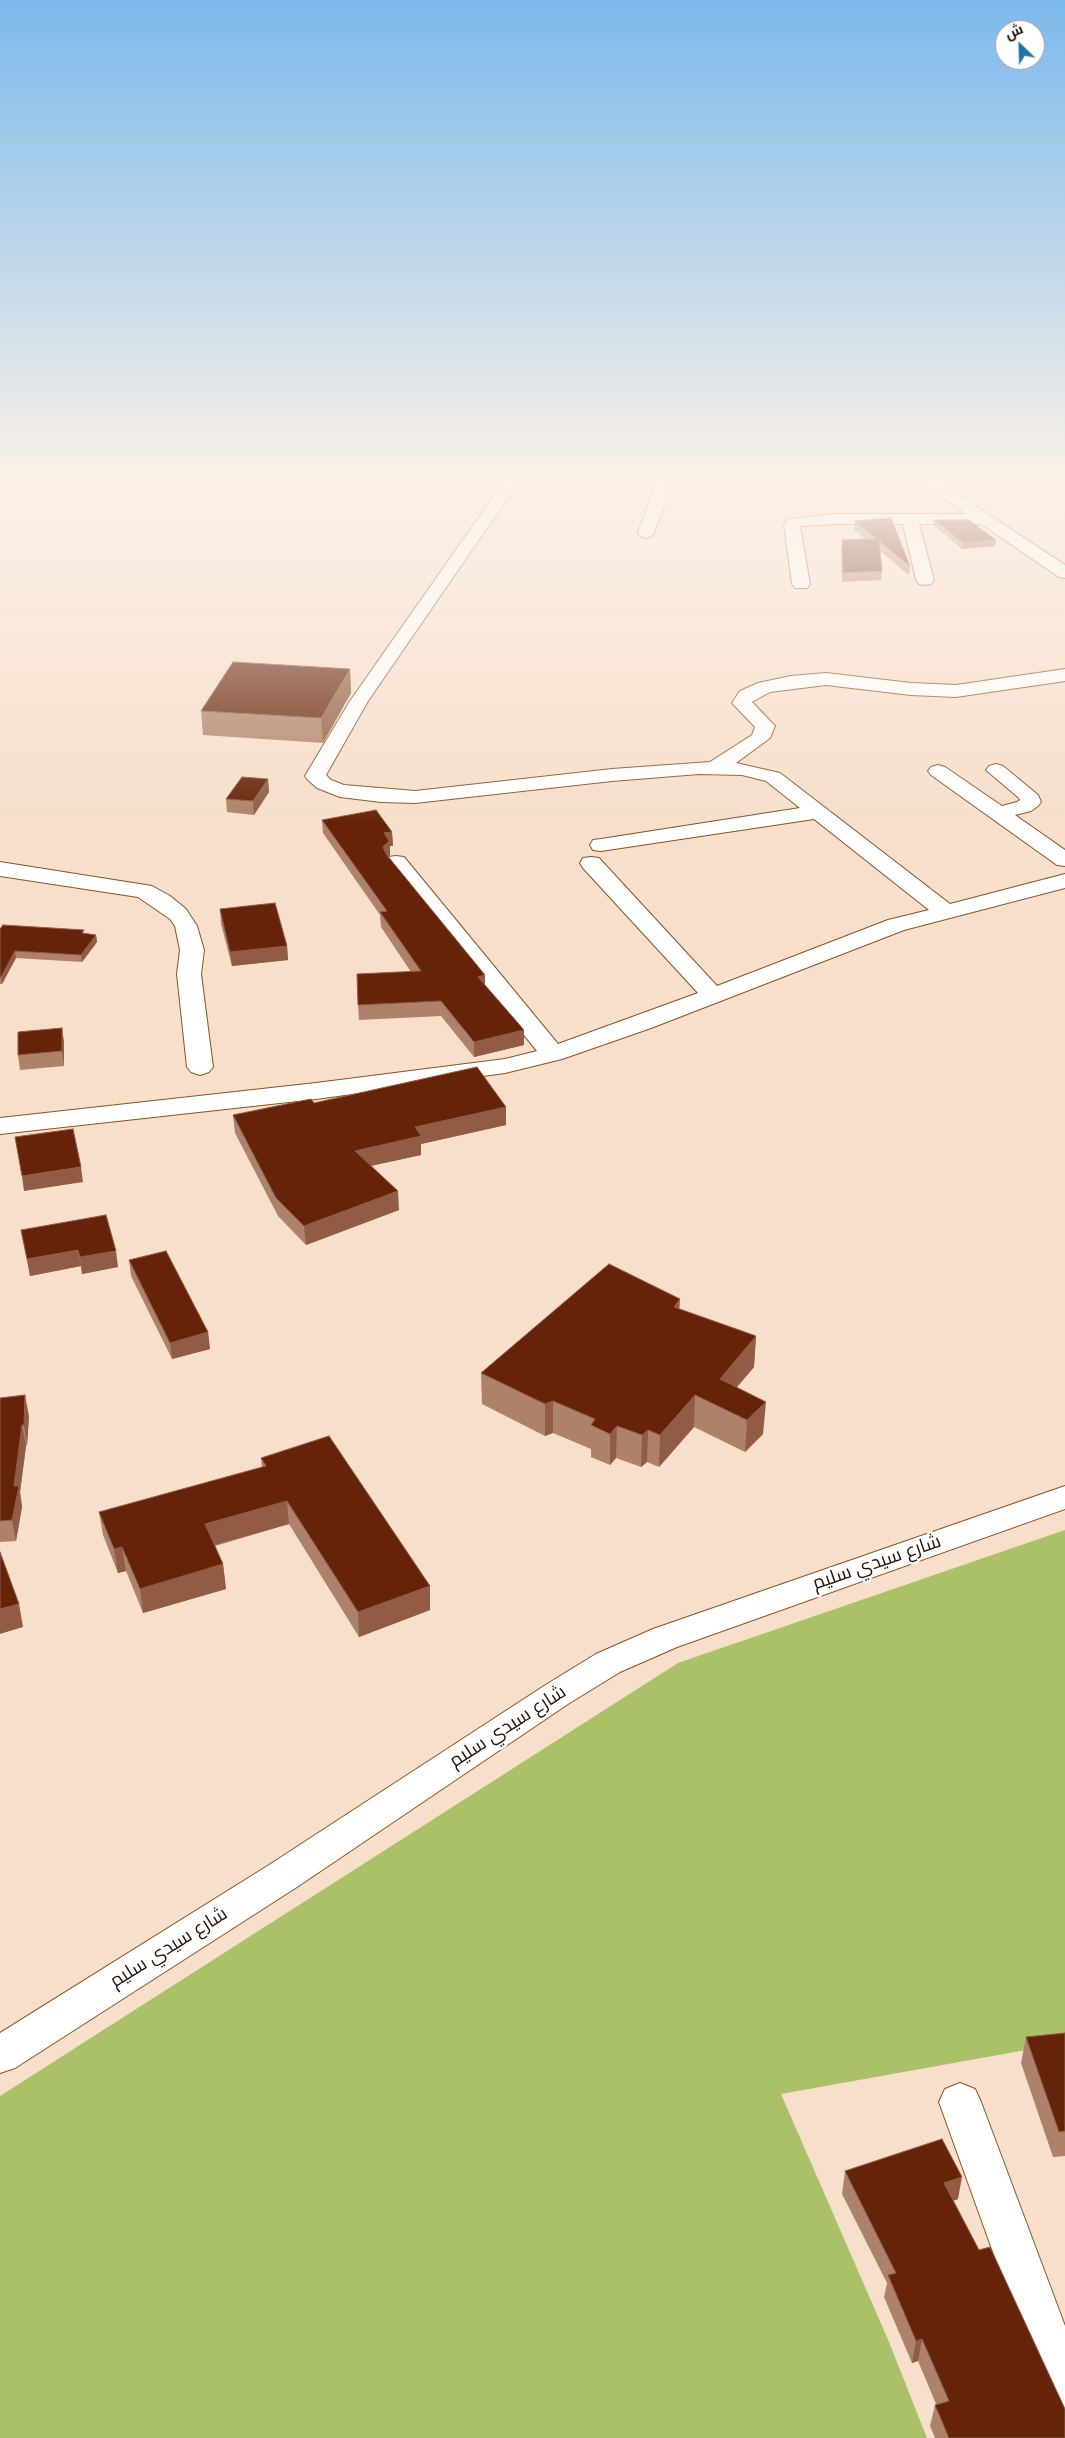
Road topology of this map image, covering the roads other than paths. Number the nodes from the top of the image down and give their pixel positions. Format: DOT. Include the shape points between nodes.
graph roads {
  1 [pos="434,594"];
  2 [pos="1065,675"];
  3 [pos="714,768"];
  4 [pos="996,770"];
  5 [pos="938,771"];
  6 [pos="818,812"];
  7 [pos="999,813"];
  8 [pos="1065,860"];
  9 [pos="396,862"];
  10 [pos="0,869"];
  11 [pos="1065,880"];
  12 [pos="944,911"];
  13 [pos="713,995"];
  14 [pos="553,1054"];
  15 [pos="200,1067"];
  16 [pos="0,1126"];
  17 [pos="1065,1497"];
  18 [pos="0,2055"];
  19 [pos="960,2102"];
  20 [pos="1065,2388"];
  1 -- 3 [label="street" via="359,701 316,776 324,784 340,791 414,797 534,782"];
  2 -- 3 [label="street" via="956,691 826,679 765,687 747,694 742,703 764,726 760,738"];
  3 -- 6 [label="street" via="742,768 773,777"];
  4 -- 7 [label="street" via="1028,795 1031,802"];
  5 -- 7 [label="street"];
  6 -- 12 [label="street"];
  6 -- 13 [label="street" via="596,854 647,926"];
  7 -- 8 [label="street"];
  9 -- 14 [label="street"];
  10 -- 15 [label="street" via="144,890 178,914 186,926 192,950 189,974"];
  11 -- 12 [label="street"];
  12 -- 13 [label="street" via="896,925"];
  13 -- 14 [label="street"];
  14 -- 16 [label="street" via="505,1066 451,1074"];
  17 -- 18 [label="street, شارع سيدي سليم" via="664,1638 608,1663 284,1876"];
  19 -- 20 [label="street"];
}
